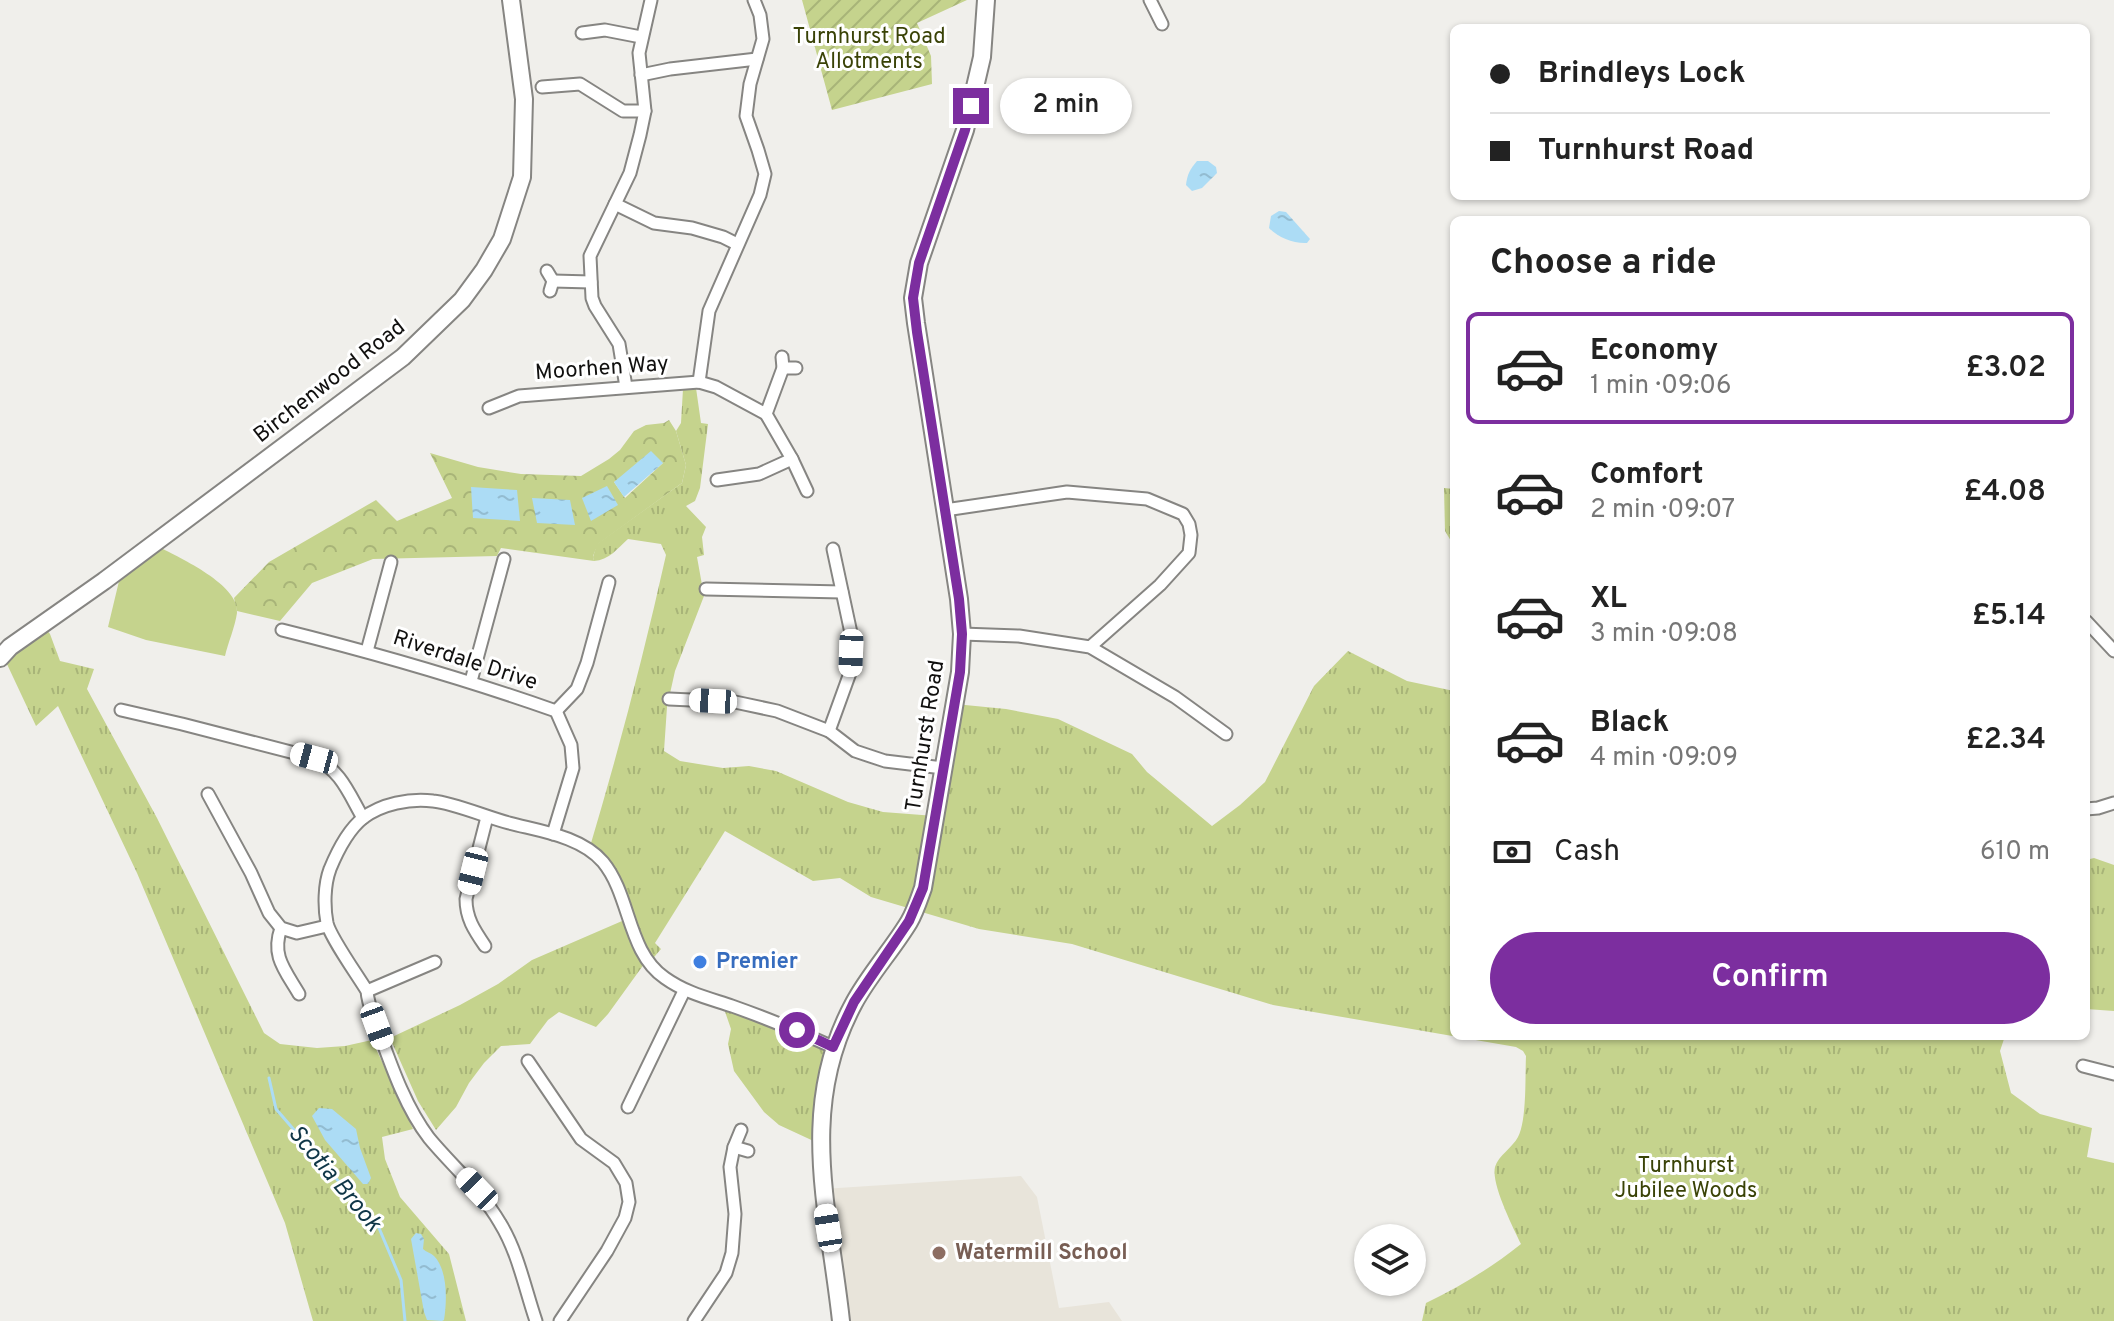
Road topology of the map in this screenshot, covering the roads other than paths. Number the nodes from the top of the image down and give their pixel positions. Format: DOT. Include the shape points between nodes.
graph roads {
  1 [pos="511,0"];
  2 [pos="651,0"];
  3 [pos="754,0"];
  4 [pos="986,0"];
  5 [pos="1150,0"];
  6 [pos="1162,24"];
  7 [pos="582,33"];
  8 [pos="641,37"];
  9 [pos="757,59"];
  10 [pos="641,75"];
  11 [pos="542,87"];
  12 [pos="645,111"];
  13 [pos="615,204"];
  14 [pos="737,244"];
  15 [pos="550,281"];
  16 [pos="591,282"];
  17 [pos="787,364"];
  18 [pos="699,382"];
  19 [pos="505,387"];
  20 [pos="626,387"];
  21 [pos="510,399"];
  22 [pos="489,408"];
  23 [pos="766,414"];
  24 [pos="792,459"];
  25 [pos="717,480"];
  26 [pos="807,491"];
  27 [pos="945,510"];
  28 [pos="833,549"];
  29 [pos="504,559"];
  30 [pos="391,562"];
  31 [pos="609,582"];
  32 [pos="706,589"];
  33 [pos="842,592"];
  34 [pos="2090,625"];
  35 [pos="282,630"];
  36 [pos="962,634"];
  37 [pos="1090,647"];
  38 [pos="367,651"];
  39 [pos="2114,651"];
  40 [pos="5,653"];
  41 [pos="471,681"];
  42 [pos="669,699"];
  43 [pos="121,710"];
  44 [pos="556,711"];
  45 [pos="829,731"];
  46 [pos="1226,734"];
  47 [pos="943,768"];
  48 [pos="208,794"];
  49 [pos="2114,803"];
  50 [pos="2090,809"];
  51 [pos="487,817"];
  52 [pos="363,818"];
  53 [pos="553,834"];
  54 [pos="327,926"];
  55 [pos="281,928"];
  56 [pos="485,946"];
  57 [pos="435,962"];
  58 [pos="367,991"];
  59 [pos="684,991"];
  60 [pos="299,994"];
  61 [pos="833,1047"];
  62 [pos="528,1061"];
  63 [pos="2083,1066"];
  64 [pos="2114,1074"];
  65 [pos="628,1107"];
  66 [pos="741,1130"];
  67 [pos="734,1147"];
  68 [pos="748,1151"];
  69 [pos="536,1321"];
  70 [pos="560,1321"];
  71 [pos="694,1321"];
  72 [pos="841,1321"];
  1 -- 40 [label="street, Birchenwood Road" via="524,99 522,177 502,239 462,300 403,357"];
  2 -- 8 [label="street"];
  3 -- 9 [label="street" via="763,39"];
  4 -- 27 [label="street, Turnhurst Road" via="982,57 965,130 919,263 913,298"];
  5 -- 6 [label="street"];
  7 -- 8 [label="street" via="605,30"];
  8 -- 10 [label="street"];
  9 -- 10 [label="street"];
  9 -- 14 [label="street" via="746,116 765,174"];
  10 -- 12 [label="street"];
  11 -- 12 [label="street" via="580,84 623,111"];
  12 -- 13 [label="street" via="630,173"];
  13 -- 14 [label="street" via="654,223 692,228"];
  13 -- 16 [label="street" via="590,256"];
  14 -- 18 [label="street" via="709,311"];
  15 -- 16 [label="street"];
  16 -- 20 [label="street" via="595,306 619,344"];
  17 -- 23 [label="street"];
  18 -- 20 [label="street, Moorhen Way"];
  18 -- 23 [label="street"];
  19 -- 21 [label="street, Moorhen Way"];
  20 -- 21 [label="street, Moorhen Way"];
  21 -- 22 [label="street, Moorhen Way"];
  23 -- 24 [label="street"];
  24 -- 25 [label="street" via="759,474"];
  24 -- 26 [label="street"];
  27 -- 36 [label="street, Turnhurst Road"];
  27 -- 37 [label="street" via="1067,492 1147,499 1183,514 1191,535 1189,553"];
  28 -- 33 [label="street"];
  29 -- 41 [label="street"];
  30 -- 38 [label="street"];
  31 -- 44 [label="street" via="577,689"];
  32 -- 33 [label="street"];
  33 -- 45 [label="street" via="851,633 850,673"];
  34 -- 39 [label="street"];
  35 -- 38 [label="street, Riverdale Drive"];
  36 -- 37 [label="street"];
  36 -- 47 [label="street, Turnhurst Road"];
  37 -- 46 [label="street"];
  38 -- 41 [label="street, Riverdale Drive"];
  41 -- 44 [label="street, Riverdale Drive"];
  42 -- 45 [label="street" via="735,702"];
  43 -- 52 [label="street" via="328,764"];
  44 -- 53 [label="street, Riverdale Drive" via="571,745 573,768"];
  45 -- 47 [label="street" via="855,751 885,761"];
  47 -- 61 [label="street, Turnhurst Road" via="923,888 909,921 854,1002"];
  48 -- 55 [label="street"];
  49 -- 50 [label="street"];
  51 -- 52 [label="street" via="417,800"];
  51 -- 53 [label="street"];
  51 -- 56 [label="street" via="466,899 470,924"];
  52 -- 54 [label="street" via="330,871"];
  53 -- 59 [label="street" via="585,847 603,863 646,958"];
  54 -- 55 [label="street" via="297,933"];
  54 -- 58 [label="street"];
  55 -- 60 [label="street" via="280,962"];
  57 -- 58 [label="street"];
  58 -- 69 [label="street" via="406,1097 428,1137 477,1189 502,1225"];
  59 -- 61 [label="street"];
  59 -- 65 [label="street"];
  61 -- 72 [label="street, Turnhurst Road" via="820,1151"];
  62 -- 70 [label="street" via="581,1139 614,1163 626,1183 629,1202 607,1251"];
  63 -- 64 [label="street"];
  66 -- 67 [label="street"];
  67 -- 68 [label="street"];
  67 -- 71 [label="street" via="732,1253 726,1273"];
}
